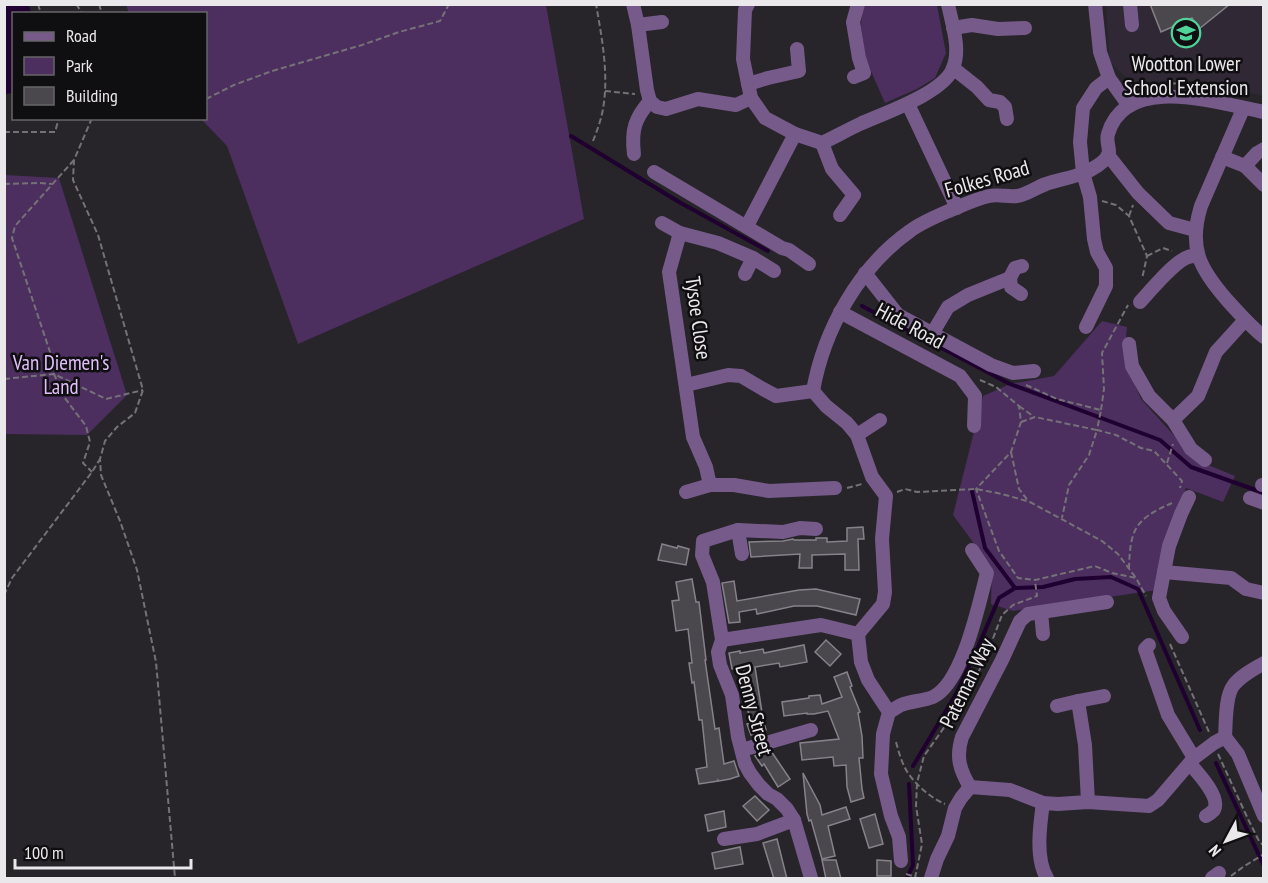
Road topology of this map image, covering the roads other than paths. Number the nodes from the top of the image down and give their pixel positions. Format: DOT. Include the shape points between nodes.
graph roads {
  1 [pos="633,4"];
  2 [pos="748,4"];
  3 [pos="858,4"];
  4 [pos="948,4"];
  5 [pos="1095,4"];
  6 [pos="1130,4"];
  7 [pos="662,22"];
  8 [pos="1132,25"];
  9 [pos="638,26"];
  10 [pos="953,28"];
  11 [pos="1024,28"];
  12 [pos="797,49"];
  13 [pos="954,68"];
  14 [pos="854,77"];
  15 [pos="1109,78"];
  16 [pos="749,92"];
  17 [pos="650,98"];
  18 [pos="908,104"];
  19 [pos="1129,106"];
  20 [pos="1243,109"];
  21 [pos="1263,112"];
  22 [pos="1007,119"];
  23 [pos="795,134"];
  24 [pos="822,143"];
  25 [pos="1263,149"];
  26 [pos="634,154"];
  27 [pos="1108,155"];
  28 [pos="1222,157"];
  29 [pos="1245,166"];
  30 [pos="654,171"];
  31 [pos="1083,173"];
  32 [pos="1263,185"];
  33 [pos="957,208"];
  34 [pos="840,215"];
  35 [pos="662,223"];
  36 [pos="747,226"];
  37 [pos="1195,230"];
  38 [pos="680,233"];
  39 [pos="1192,256"];
  40 [pos="753,258"];
  41 [pos="809,264"];
  42 [pos="1022,266"];
  43 [pos="774,272"];
  44 [pos="865,273"];
  45 [pos="745,274"];
  46 [pos="1010,278"];
  47 [pos="1020,294"];
  48 [pos="1136,300"];
  49 [pos="840,312"];
  50 [pos="1245,320"];
  51 [pos="1086,327"];
  52 [pos="1261,330"];
  53 [pos="932,334"];
  54 [pos="1129,344"];
  55 [pos="1034,371"];
  56 [pos="686,385"];
  57 [pos="813,391"];
  58 [pos="880,420"];
  59 [pos="1173,420"];
  60 [pos="974,426"];
  61 [pos="857,435"];
  62 [pos="1205,460"];
  63 [pos="710,486"];
  64 [pos="835,488"];
  65 [pos="686,492"];
  66 [pos="1181,497"];
  67 [pos="1250,498"];
  68 [pos="1263,503"];
  69 [pos="816,529"];
  70 [pos="738,530"];
  71 [pos="972,550"];
  72 [pos="742,554"];
  73 [pos="1164,572"];
  74 [pos="1263,593"];
  75 [pos="1107,603"];
  76 [pos="1041,612"];
  77 [pos="858,634"];
  78 [pos="1043,634"];
  79 [pos="722,640"];
  80 [pos="1176,640"];
  81 [pos="1149,645"];
  82 [pos="1263,663"];
  83 [pos="1104,696"];
  84 [pos="1078,701"];
  85 [pos="1057,706"];
  86 [pos="888,716"];
  87 [pos="811,730"];
  88 [pos="1220,740"];
  89 [pos="742,750"];
  90 [pos="1192,761"];
  91 [pos="970,787"];
  92 [pos="1258,789"];
  93 [pos="1088,802"];
  94 [pos="1043,803"];
  95 [pos="1206,816"];
  96 [pos="1263,816"];
  97 [pos="794,820"];
  98 [pos="724,839"];
  99 [pos="903,867"];
  100 [pos="811,879"];
  101 [pos="931,879"];
  102 [pos="1047,879"];
  1 -- 9 [label="street"];
  2 -- 16 [label="street" via="743,59"];
  3 -- 14 [label="street" via="854,22 864,73"];
  4 -- 10 [label="street"];
  5 -- 15 [label="street" via="1100,52"];
  6 -- 8 [label="street"];
  7 -- 9 [label="street"];
  9 -- 17 [label="street"];
  10 -- 11 [label="street"];
  10 -- 13 [label="street"];
  12 -- 16 [label="street" via="799,71 768,78"];
  13 -- 18 [label="street" via="945,82"];
  13 -- 22 [label="street" via="989,100 1005,106"];
  15 -- 19 [label="street"];
  15 -- 31 [label="street" via="1096,88 1083,108"];
  16 -- 17 [label="street" via="736,105 698,99 666,109"];
  16 -- 23 [label="street" via="765,118"];
  17 -- 26 [label="street" via="636,120"];
  18 -- 24 [label="street"];
  18 -- 33 [label="street"];
  19 -- 20 [label="street" via="1146,99 1174,96"];
  19 -- 27 [label="street" via="1111,126"];
  20 -- 21 [label="street"];
  20 -- 28 [label="street"];
  23 -- 24 [label="street"];
  23 -- 36 [label="street"];
  24 -- 34 [label="street" via="832,169 854,195"];
  25 -- 29 [label="street"];
  27 -- 31 [label="street, Folkes Road"];
  27 -- 37 [label="street" via="1138,193 1169,223"];
  28 -- 29 [label="street"];
  28 -- 37 [label="street"];
  29 -- 32 [label="street"];
  30 -- 36 [label="street"];
  31 -- 33 [label="street, Folkes Road" via="1019,196 989,196"];
  31 -- 51 [label="street" via="1097,252 1106,268 1106,286"];
  33 -- 44 [label="street, Folkes Road" via="912,230"];
  35 -- 38 [label="street"];
  36 -- 41 [label="street"];
  37 -- 39 [label="street"];
  38 -- 40 [label="street"];
  38 -- 56 [label="street, Tysoe Close" via="669,272"];
  39 -- 48 [label="street"];
  39 -- 50 [label="street"];
  40 -- 43 [label="street"];
  40 -- 45 [label="street"];
  42 -- 46 [label="street" via="1014,268"];
  44 -- 49 [label="street, Folkes Road"];
  44 -- 53 [label="street" via="898,315"];
  46 -- 47 [label="street" via="1011,287"];
  46 -- 53 [label="street" via="948,306"];
  49 -- 57 [label="street, Folkes Road" via="818,367"];
  49 -- 60 [label="street, Hide Road" via="960,376 975,396"];
  50 -- 52 [label="street"];
  50 -- 59 [label="street" via="1216,352 1198,396"];
  53 -- 55 [label="street" via="1013,373"];
  54 -- 59 [label="street" via="1132,366 1149,396"];
  56 -- 57 [label="street, Tysoe Close" via="728,375 741,376 776,396"];
  56 -- 63 [label="street" via="693,437"];
  57 -- 61 [label="street"];
  58 -- 61 [label="street"];
  59 -- 62 [label="street" via="1191,449"];
  61 -- 77 [label="street" via="872,477 886,496 883,604"];
  63 -- 64 [label="street" via="734,485 769,491"];
  63 -- 65 [label="street"];
  66 -- 73 [label="street" via="1181,514"];
  67 -- 68 [label="street"];
  69 -- 70 [label="street"];
  70 -- 72 [label="street"];
  70 -- 79 [label="street, Denny Street" via="703,541 702,555 713,582"];
  71 -- 86 [label="street" via="987,573 967,646 951,680 934,697 902,705"];
  73 -- 74 [label="street" via="1231,578 1246,589"];
  73 -- 80 [label="street" via="1152,597 1164,611"];
  75 -- 76 [label="street, Pateman Way"];
  76 -- 78 [label="street"];
  76 -- 91 [label="street, Pateman Way" via="1028,614 1020,621 962,736 959,759"];
  77 -- 79 [label="street" via="821,625"];
  77 -- 86 [label="street" via="861,662"];
  79 -- 89 [label="street, Denny Street" via="718,652 720,665 732,695"];
  81 -- 90 [label="street" via="1145,650 1168,715"];
  82 -- 88 [label="street" via="1234,684"];
  83 -- 84 [label="street"];
  84 -- 85 [label="street"];
  84 -- 93 [label="street"];
  86 -- 99 [label="street" via="880,774 899,837"];
  87 -- 89 [label="street"];
  88 -- 90 [label="street"];
  88 -- 92 [label="street" via="1238,754"];
  89 -- 97 [label="street, Denny Street" via="750,774"];
  90 -- 93 [label="street" via="1149,806"];
  90 -- 95 [label="street" via="1208,785 1215,806"];
  91 -- 94 [label="street" via="1010,790"];
  91 -- 101 [label="street" via="955,808"];
  92 -- 96 [label="street"];
  93 -- 94 [label="street"];
  94 -- 102 [label="street" via="1039,831"];
  97 -- 98 [label="street" via="757,834"];
  97 -- 100 [label="street, Denny Street"];
}
